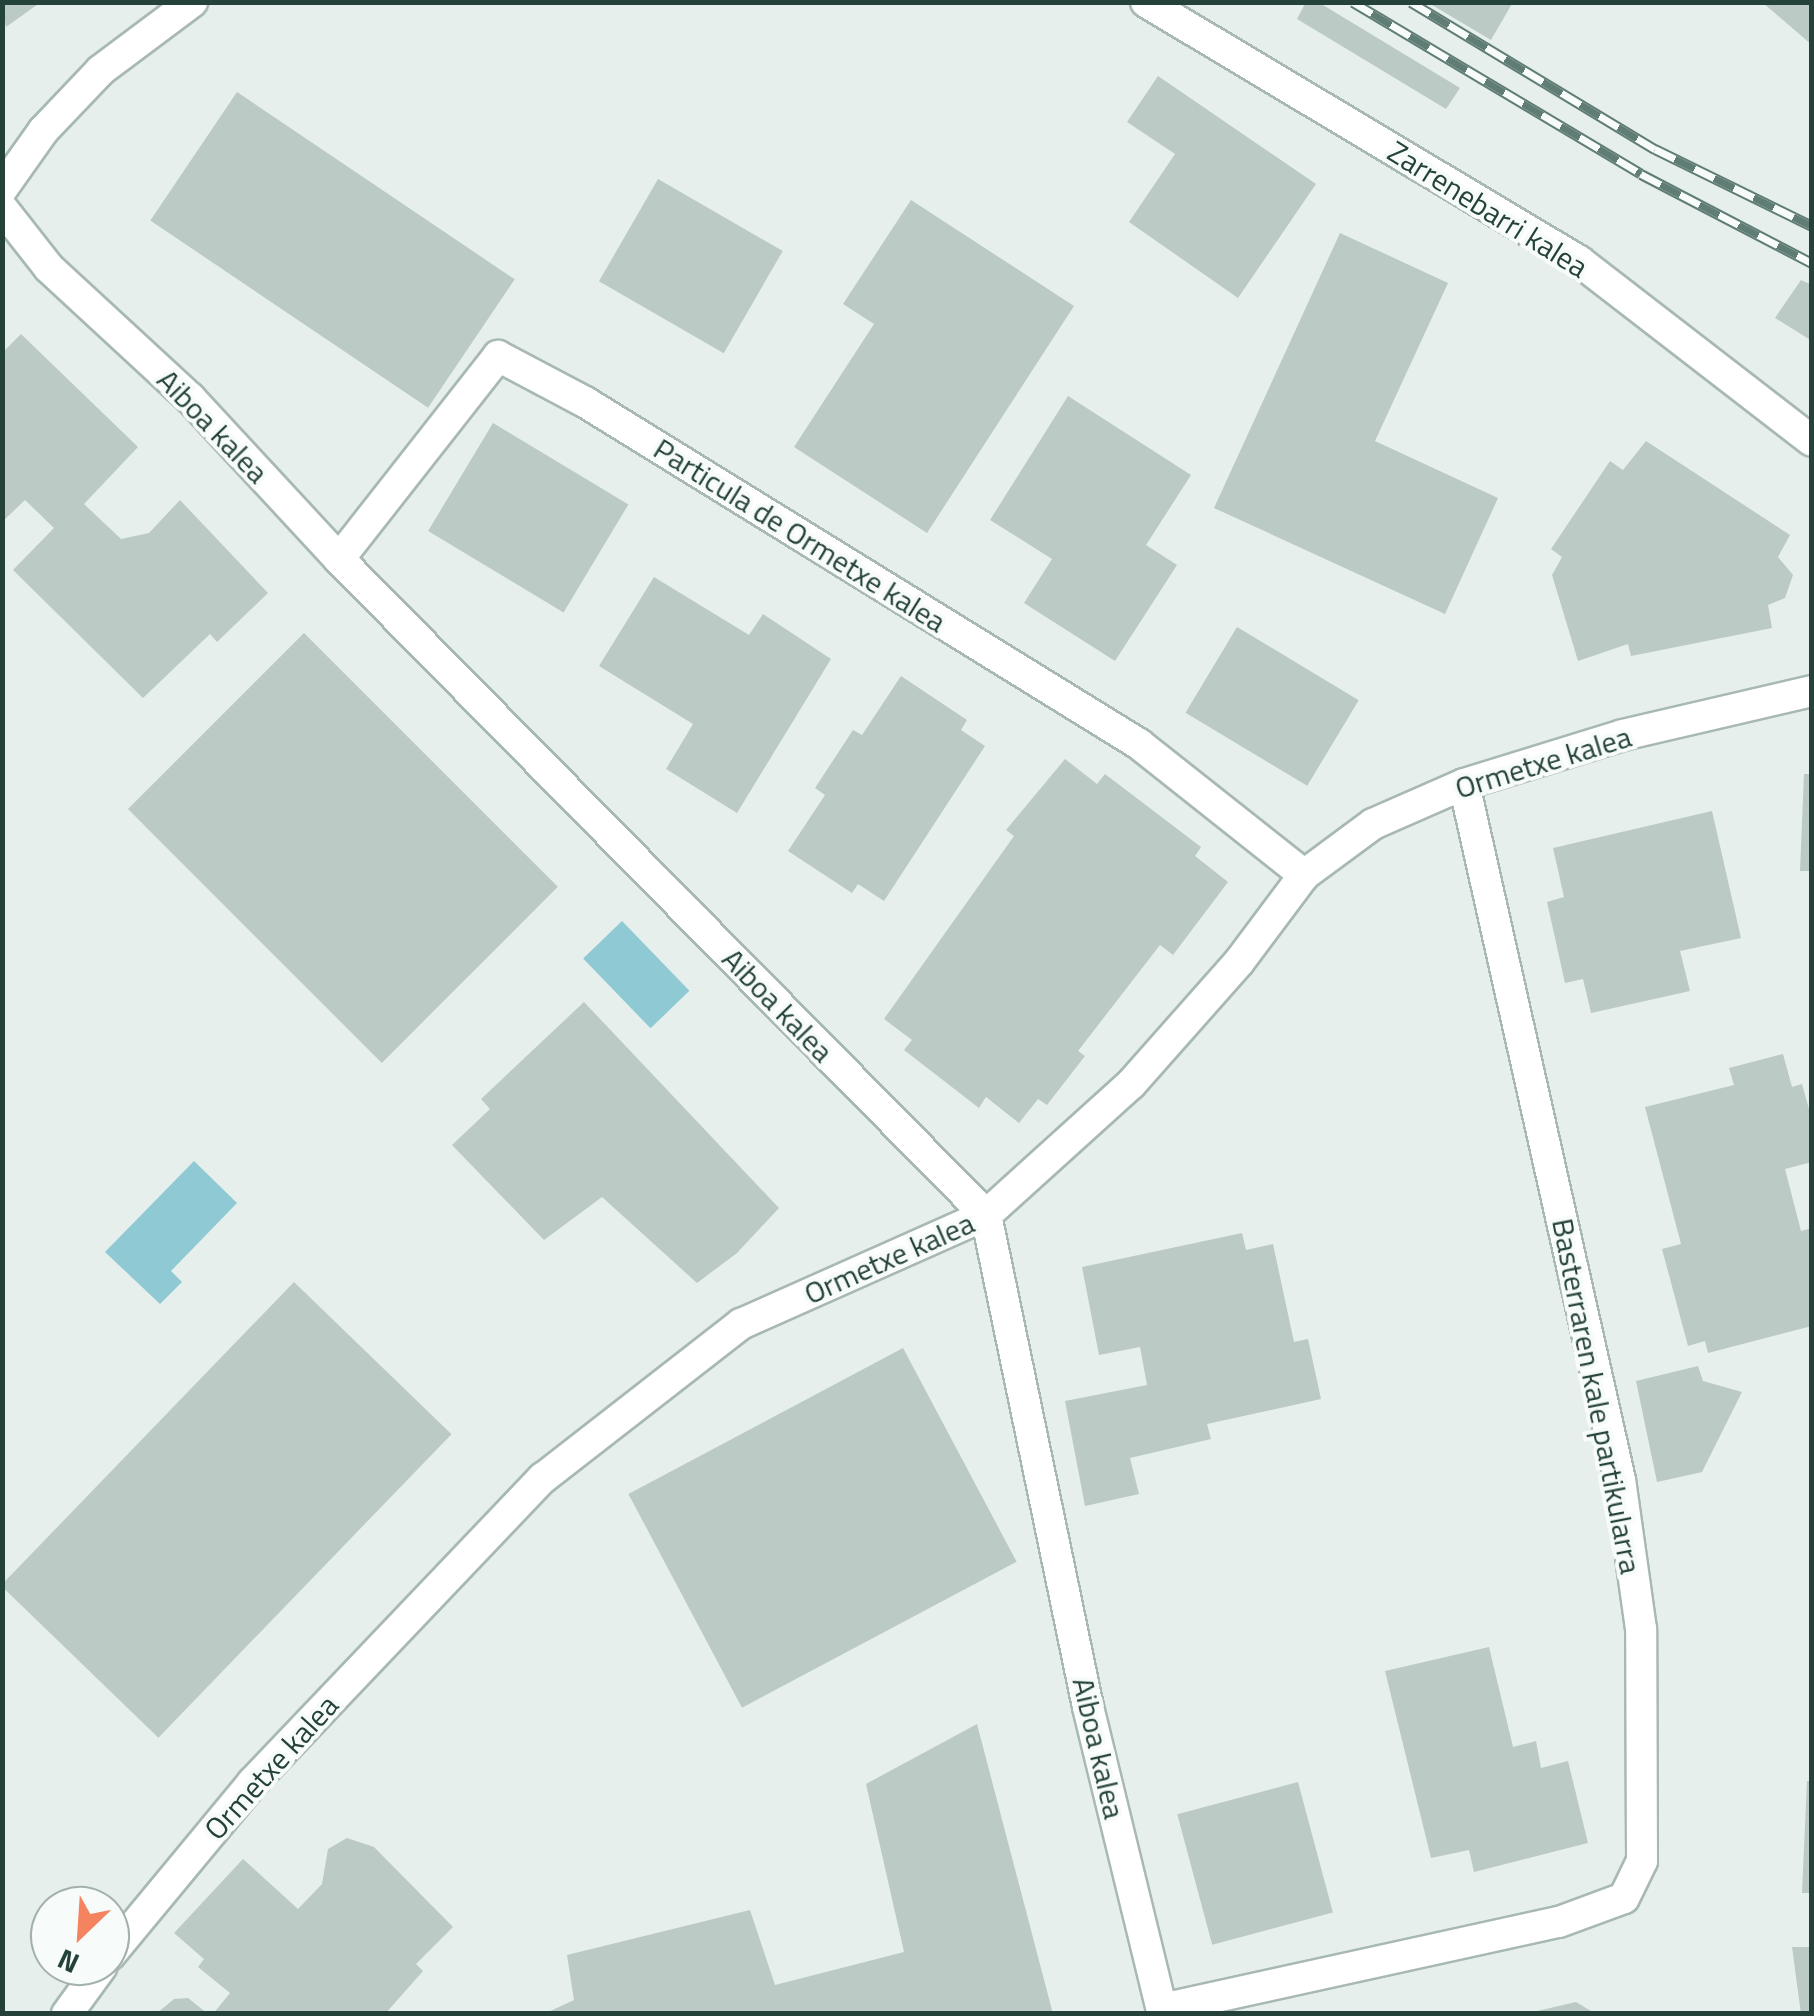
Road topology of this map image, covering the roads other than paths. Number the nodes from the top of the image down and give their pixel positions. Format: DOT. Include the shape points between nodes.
graph roads {
  1 [pos="192,2"];
  2 [pos="1146,2"];
  3 [pos="2,188"];
  4 [pos="2,208"];
  5 [pos="1812,441"];
  6 [pos="339,559"];
  7 [pos="1812,691"];
  8 [pos="1464,784"];
  9 [pos="1304,875"];
  10 [pos="986,1215"];
  11 [pos="130,1931"];
  12 [pos="87,1986"];
  13 [pos="1163,2011"];
  14 [pos="67,2014"];
  1 -- 3 [label="street" via="101,70 43,131"];
  2 -- 5 [label="street, Zarrenebarri kalea" via="1579,262"];
  4 -- 6 [label="street, Aiboa kalea" via="49,268 190,398"];
  6 -- 9 [label="street, Particula de Ormetxe kalea" via="498,356 585,402 1139,744"];
  6 -- 10 [label="street, Aiboa kalea"];
  7 -- 8 [label="street, Ormetxe kalea" via="1623,736"];
  8 -- 9 [label="street, Ormetxe kalea" via="1374,824"];
  8 -- 13 [label="street, Basterraren kale partikularra" via="1620,1480 1641,1630 1642,1861 1624,1898 1559,1922"];
  9 -- 10 [label="street, Ormetxe kalea" via="1240,962 1131,1084"];
  10 -- 11 [label="street, Ormetxe kalea" via="741,1324 543,1478 253,1782"];
  10 -- 13 [label="street, Aiboa kalea" via="1088,1707"];
  12 -- 14 [label="street"];
}
